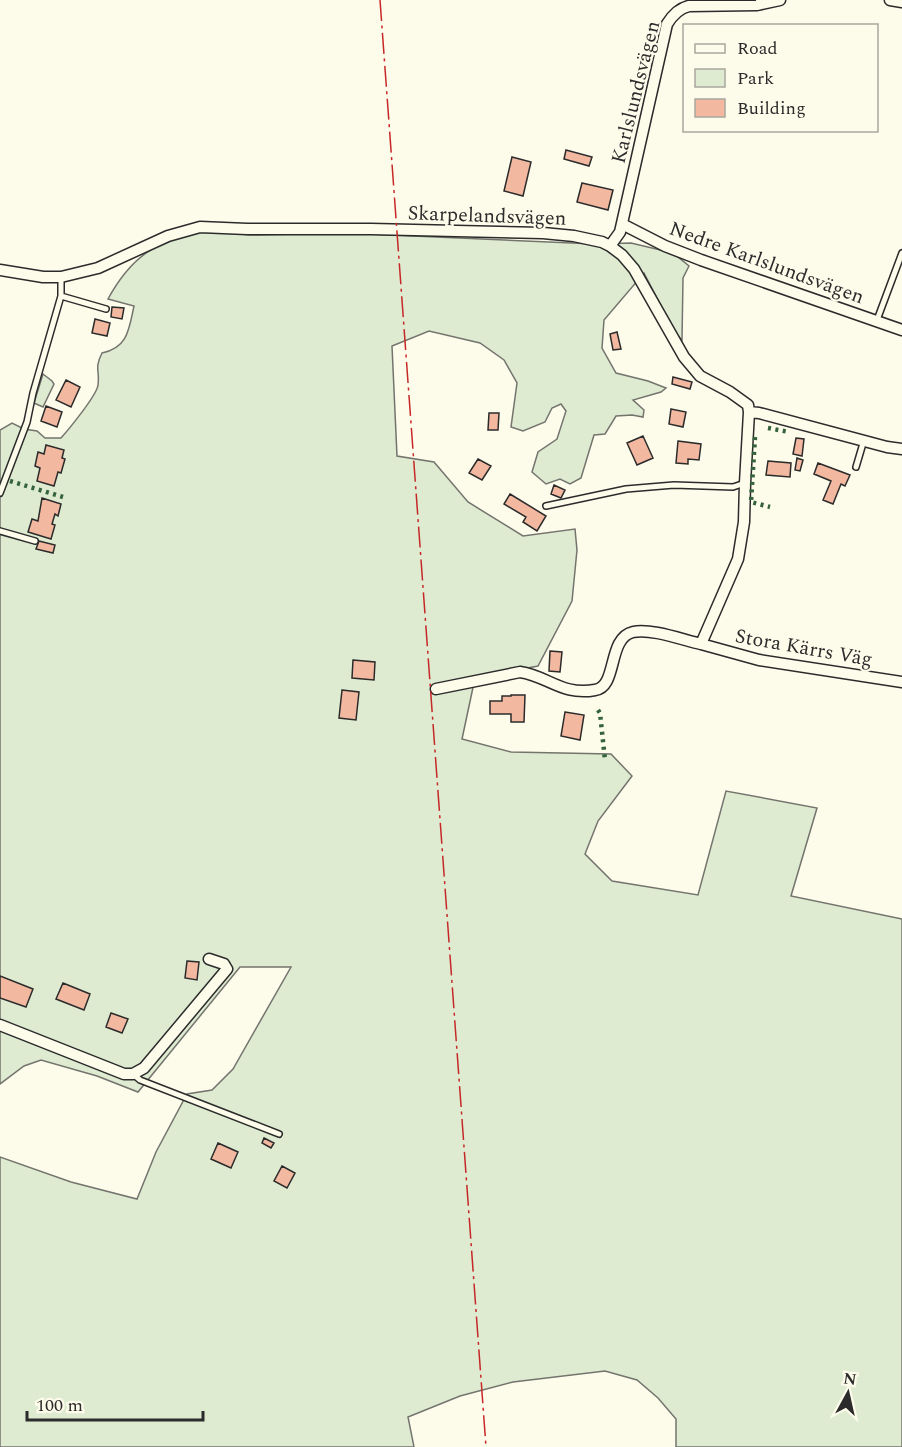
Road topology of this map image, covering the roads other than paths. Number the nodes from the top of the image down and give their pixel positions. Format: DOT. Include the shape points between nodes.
graph roads {
  1 [pos="780,0"];
  2 [pos="890,0"];
  3 [pos="902,2"];
  4 [pos="622,224"];
  5 [pos="610,246"];
  6 [pos="902,253"];
  7 [pos="0,270"];
  8 [pos="61,277"];
  9 [pos="61,296"];
  10 [pos="106,309"];
  11 [pos="877,320"];
  12 [pos="902,330"];
  13 [pos="749,412"];
  14 [pos="864,440"];
  15 [pos="902,449"];
  16 [pos="856,467"];
  17 [pos="745,483"];
  18 [pos="0,493"];
  19 [pos="546,506"];
  20 [pos="0,531"];
  21 [pos="35,541"];
  22 [pos="701,644"];
  23 [pos="902,682"];
  24 [pos="436,689"];
  25 [pos="209,959"];
  26 [pos="0,1025"];
  27 [pos="133,1074"];
  28 [pos="279,1134"];
  1 -- 4 [label="street, Karlslundsvägen" via="689,6 671,18"];
  2 -- 3 [label="street"];
  4 -- 5 [label="street, Karlslundsvägen"];
  4 -- 11 [label="street, Nedre Karlslundsvägen" via="701,260"];
  5 -- 8 [label="street, Skarpelandsvägen" via="543,233 200,227 168,236 98,268"];
  5 -- 13 [label="street, Skarpelandsvägen" via="634,269 684,357 700,376 742,399"];
  6 -- 11 [label="lane"];
  7 -- 8 [label="street, Skarpelandsvägen"];
  8 -- 9 [label="lane"];
  9 -- 10 [label="lane"];
  9 -- 18 [label="lane" via="27,422"];
  11 -- 12 [label="street, Nedre Karlslundsvägen"];
  13 -- 14 [label="street"];
  13 -- 17 [label="street"];
  14 -- 15 [label="street"];
  14 -- 16 [label="lane"];
  17 -- 19 [label="lane" via="626,489"];
  17 -- 22 [label="street" via="738,559"];
  20 -- 21 [label="lane"];
  22 -- 23 [label="street, Stora Kärrs Väg" via="759,660"];
  22 -- 24 [label="street, Stora Kärrs Väg" via="642,631 626,635 618,645 607,681 596,690 564,689 520,672"];
  25 -- 27 [label="street" via="227,969 144,1068"];
  26 -- 27 [label="street" via="124,1074"];
  27 -- 28 [label="lane"];
}
